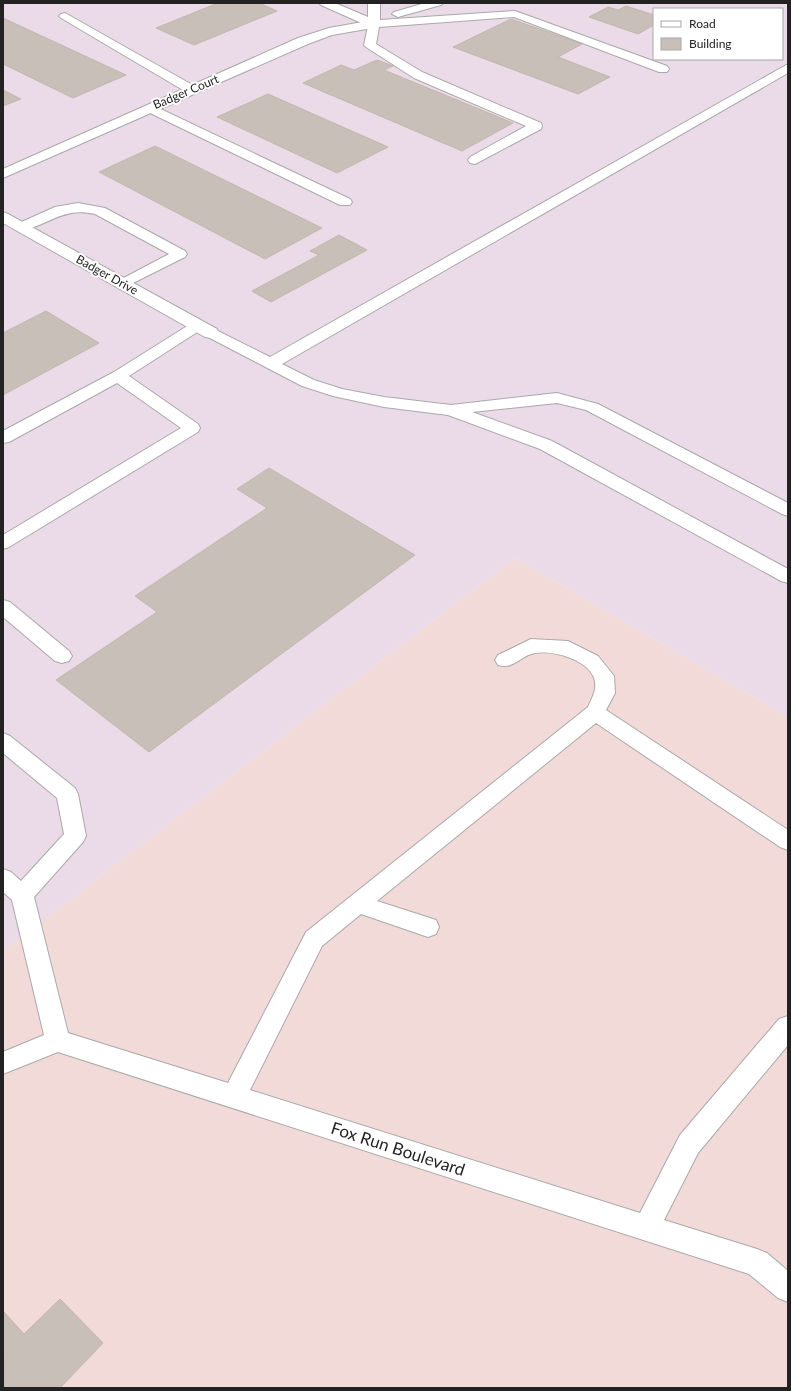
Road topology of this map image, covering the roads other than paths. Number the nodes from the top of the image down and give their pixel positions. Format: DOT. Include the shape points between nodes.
graph roads {
  1 [pos="325,3"];
  2 [pos="374,3"];
  3 [pos="437,3"];
  4 [pos="66,16"];
  5 [pos="374,24"];
  6 [pos="663,69"];
  7 [pos="784,74"];
  8 [pos="192,90"];
  9 [pos="150,108"];
  10 [pos="475,160"];
  11 [pos="3,174"];
  12 [pos="345,202"];
  13 [pos="3,217"];
  14 [pos="22,228"];
  15 [pos="123,284"];
  16 [pos="204,329"];
  17 [pos="270,364"];
  18 [pos="118,376"];
  19 [pos="451,410"];
  20 [pos="3,438"];
  21 [pos="788,510"];
  22 [pos="3,543"];
  23 [pos="788,577"];
  24 [pos="3,607"];
  25 [pos="62,656"];
  26 [pos="505,660"];
  27 [pos="595,712"];
  28 [pos="3,741"];
  29 [pos="788,841"];
  30 [pos="3,878"];
  31 [pos="22,895"];
  32 [pos="358,904"];
  33 [pos="428,927"];
  34 [pos="786,1034"];
  35 [pos="58,1041"];
  36 [pos="6,1058"];
  37 [pos="234,1097"];
  38 [pos="646,1228"];
  39 [pos="788,1288"];
  1 -- 5 [label="lane"];
  2 -- 5 [label="lane"];
  3 -- 5 [label="lane" via="403,11"];
  4 -- 8 [label="lane"];
  5 -- 6 [label="lane" via="515,14"];
  5 -- 8 [label="street, Badger Court" via="330,32 303,41"];
  5 -- 10 [label="lane" via="370,45 382,53 418,75 536,126"];
  7 -- 17 [label="lane"];
  8 -- 9 [label="street, Badger Court"];
  9 -- 11 [label="street, Badger Court"];
  9 -- 12 [label="lane"];
  13 -- 14 [label="street, Badger Drive"];
  14 -- 15 [label="street, Badger Drive"];
  14 -- 15 [label="lane" via="65,208 87,207 100,211 180,254"];
  15 -- 16 [label="street, Badger Drive"];
  16 -- 17 [label="lane"];
  16 -- 18 [label="lane"];
  17 -- 19 [label="lane" via="308,383 339,393 384,402"];
  18 -- 20 [label="lane"];
  18 -- 22 [label="lane" via="192,428"];
  19 -- 21 [label="lane" via="557,398 592,406"];
  19 -- 23 [label="lane" via="546,446"];
  24 -- 25 [label="lane"];
  26 -- 27 [label="lane" via="531,646 568,648 591,661 604,676 605,693"];
  27 -- 29 [label="lane"];
  27 -- 32 [label="lane"];
  28 -- 31 [label="lane" via="67,794 75,836"];
  30 -- 31 [label="lane"];
  31 -- 35 [label="lane"];
  32 -- 33 [label="lane"];
  32 -- 37 [label="lane" via="314,939"];
  34 -- 38 [label="lane" via="689,1144"];
  35 -- 36 [label="lane"];
  35 -- 37 [label="lane, Fox Run Boulevard"];
  37 -- 38 [label="lane, Fox Run Boulevard"];
  38 -- 39 [label="lane, Fox Run Boulevard" via="757,1263"];
}
